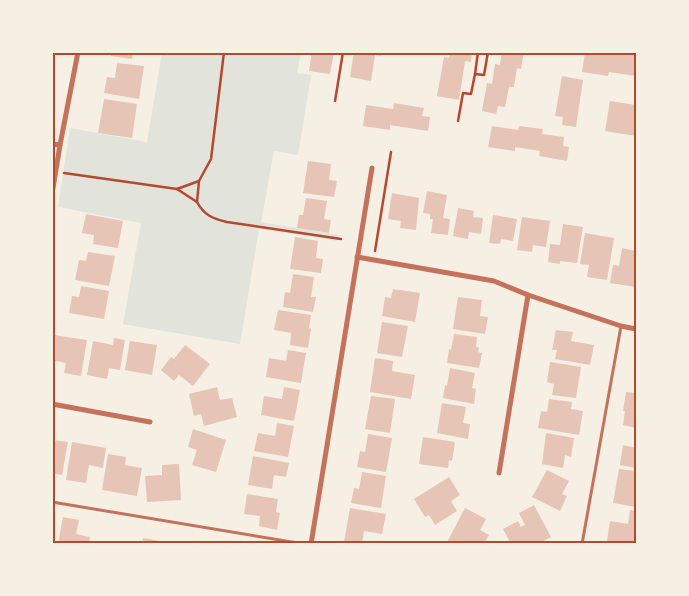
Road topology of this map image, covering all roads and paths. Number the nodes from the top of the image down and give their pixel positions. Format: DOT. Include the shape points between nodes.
graph roads {
  1 [pos="78,52"];
  2 [pos="224,52"];
  3 [pos="343,52"];
  4 [pos="478,52"];
  5 [pos="488,52"];
  6 [pos="475,74"];
  7 [pos="335,101"];
  8 [pos="458,121"];
  9 [pos="52,144"];
  10 [pos="60,145"];
  11 [pos="391,152"];
  12 [pos="372,168"];
  13 [pos="56,171"];
  14 [pos="199,181"];
  15 [pos="177,190"];
  16 [pos="52,194"];
  17 [pos="197,202"];
  18 [pos="341,239"];
  19 [pos="357,257"];
  20 [pos="374,260"];
  21 [pos="528,295"];
  22 [pos="621,326"];
  23 [pos="636,329"];
  24 [pos="52,404"];
  25 [pos="150,422"];
  26 [pos="498,473"];
  27 [pos="52,502"];
  28 [pos="304,544"];
  29 [pos="311,544"];
  30 [pos="582,544"];
  1 -- 10 [label="street"];
  2 -- 14 [label="path" via="211,159"];
  3 -- 7 [label="path"];
  4 -- 6 [label="path"];
  5 -- 6 [label="path" via="484,76"];
  6 -- 8 [label="path" via="472,94 463,93"];
  9 -- 10 [label="street"];
  10 -- 13 [label="street"];
  11 -- 20 [label="path"];
  12 -- 19 [label="street"];
  13 -- 15 [label="path"];
  13 -- 16 [label="street"];
  14 -- 15 [label="path"];
  14 -- 17 [label="path"];
  15 -- 17 [label="path"];
  17 -- 18 [label="path" via="201,210 212,218 227,222"];
  19 -- 20 [label="street"];
  19 -- 29 [label="street"];
  20 -- 21 [label="street" via="494,281"];
  21 -- 22 [label="street"];
  21 -- 26 [label="street"];
  22 -- 23 [label="street"];
  22 -- 30 [label="lane"];
  24 -- 25 [label="street"];
  27 -- 28 [label="lane"];
}
